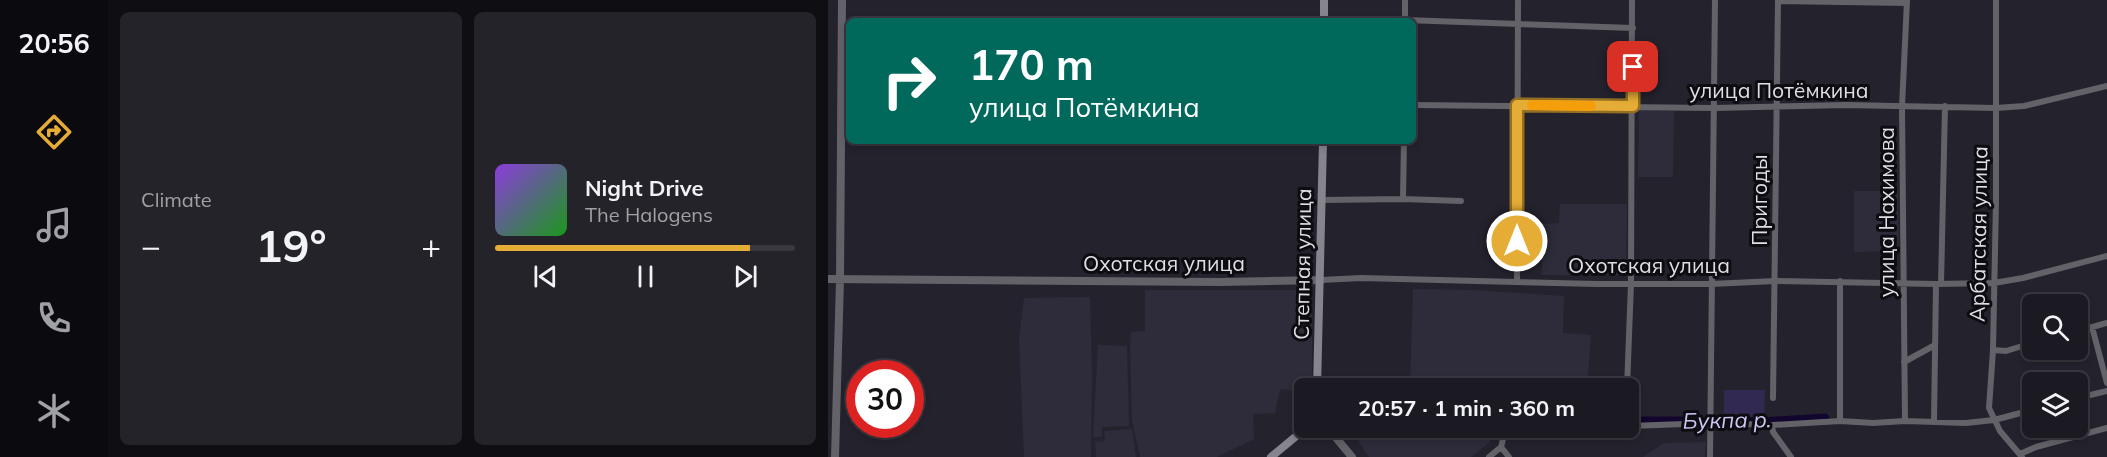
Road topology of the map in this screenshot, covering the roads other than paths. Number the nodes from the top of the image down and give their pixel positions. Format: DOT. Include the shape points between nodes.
graph roads {
  1 [pos="842,0"];
  2 [pos="1324,0"];
  3 [pos="1405,0"];
  4 [pos="1518,0"];
  5 [pos="1632,0"];
  6 [pos="1715,0"];
  7 [pos="1996,0"];
  8 [pos="1778,1"];
  9 [pos="1907,1"];
  10 [pos="1845,2"];
  11 [pos="1324,18"];
  12 [pos="1405,18"];
  13 [pos="1416,21"];
  14 [pos="1518,23"];
  15 [pos="1633,28"];
  16 [pos="2107,86"];
  17 [pos="1416,105"];
  18 [pos="1517,105"];
  19 [pos="1633,106"];
  20 [pos="1776,106"];
  21 [pos="1945,106"];
  22 [pos="1902,107"];
  23 [pos="1714,108"];
  24 [pos="1996,108"];
  25 [pos="1323,144"];
  26 [pos="1404,144"];
  27 [pos="1403,199"];
  28 [pos="1322,200"];
  29 [pos="1461,201"];
  30 [pos="2107,257"];
  31 [pos="828,279"];
  32 [pos="840,280"];
  33 [pos="1321,280"];
  34 [pos="1775,281"];
  35 [pos="1840,281"];
  36 [pos="1517,282"];
  37 [pos="1994,283"];
  38 [pos="1631,284"];
  39 [pos="1711,284"];
  40 [pos="1904,284"];
  41 [pos="1939,284"];
  42 [pos="2107,323"];
  43 [pos="2092,327"];
  44 [pos="2088,328"];
  45 [pos="1935,345"];
  46 [pos="2022,346"];
  47 [pos="1993,350"];
  48 [pos="1904,362"];
  49 [pos="1317,378"];
  50 [pos="1627,378"];
  51 [pos="2107,383"];
  52 [pos="2107,391"];
  53 [pos="2088,396"];
  54 [pos="1773,398"];
  55 [pos="2022,413"];
  56 [pos="1994,420"];
  57 [pos="1840,421"];
  58 [pos="1905,421"];
  59 [pos="1934,421"];
  60 [pos="1712,423"];
  61 [pos="1772,425"];
  62 [pos="1639,426"];
  63 [pos="2107,428"];
  64 [pos="1294,438"];
  65 [pos="1336,438"];
  66 [pos="1503,438"];
  67 [pos="1501,447"];
  68 [pos="2021,455"];
  69 [pos="835,457"];
  70 [pos="1271,457"];
  71 [pos="1352,457"];
  72 [pos="1489,457"];
  73 [pos="1509,457"];
  74 [pos="1710,457"];
  75 [pos="1791,457"];
  1 -- 32 [label="street"];
  2 -- 11 [label="main road"];
  3 -- 12 [label="street"];
  4 -- 14 [label="street"];
  5 -- 15 [label="street"];
  6 -- 23 [label="street"];
  7 -- 24 [label="street, Арбатская улица"];
  8 -- 10 [label="street, Пригоды"];
  8 -- 20 [label="street, Пригоды"];
  9 -- 10 [label="street, улица Нахимова"];
  9 -- 22 [label="street, улица Нахимова"];
  13 -- 14 [label="street"];
  14 -- 15 [label="street"];
  14 -- 18 [label="street"];
  15 -- 19 [label="street"];
  16 -- 24 [label="street, улица Потёмкина" via="2024,106"];
  17 -- 18 [label="street, улица Потёмкина"];
  18 -- 19 [label="street, улица Потёмкина"];
  18 -- 36 [label="street"];
  19 -- 23 [label="street, улица Потёмкина"];
  19 -- 38 [label="street"];
  20 -- 22 [label="street, улица Потёмкина"];
  20 -- 23 [label="street, улица Потёмкина"];
  20 -- 34 [label="street, Пригоды"];
  21 -- 22 [label="street, улица Потёмкина"];
  21 -- 24 [label="street, улица Потёмкина"];
  21 -- 41 [label="street"];
  22 -- 40 [label="street, улица Нахимова"];
  23 -- 39 [label="street"];
  24 -- 37 [label="street, Арбатская улица"];
  25 -- 28 [label="main road, Степная улица"];
  26 -- 27 [label="street"];
  27 -- 28 [label="street"];
  27 -- 29 [label="street"];
  28 -- 33 [label="main road, Степная улица"];
  30 -- 37 [label="street, Охотская улица"];
  31 -- 32 [label="street, Охотская улица"];
  32 -- 33 [label="street, Охотская улица"];
  32 -- 69 [label="street"];
  33 -- 36 [label="street, Охотская улица"];
  33 -- 49 [label="main road, Степная улица"];
  34 -- 35 [label="street, Охотская улица"];
  34 -- 39 [label="street, Охотская улица"];
  34 -- 54 [label="street, Пригоды"];
  35 -- 40 [label="street, Охотская улица"];
  35 -- 57 [label="street"];
  36 -- 38 [label="street, Охотская улица"];
  37 -- 41 [label="street, Охотская улица"];
  37 -- 47 [label="street, Арбатская улица"];
  38 -- 39 [label="street, Охотская улица"];
  38 -- 50 [label="street"];
  39 -- 60 [label="street"];
  40 -- 41 [label="street, Охотская улица"];
  40 -- 48 [label="street, улица Нахимова"];
  41 -- 45 [label="street"];
  42 -- 43 [label="street"];
  43 -- 44 [label="street"];
  43 -- 51 [label="street"];
  45 -- 48 [label="street"];
  45 -- 59 [label="street"];
  46 -- 47 [label="street"];
  47 -- 56 [label="street, Арбатская улица" via="1989,408"];
  48 -- 58 [label="street, улица Нахимова"];
  52 -- 53 [label="street"];
  55 -- 56 [label="street"];
  56 -- 59 [label="street"];
  56 -- 68 [label="street, Арбатская улица"];
  57 -- 58 [label="street"];
  57 -- 61 [label="street"];
  58 -- 59 [label="street"];
  60 -- 61 [label="street"];
  60 -- 62 [label="street"];
  60 -- 74 [label="street"];
  61 -- 75 [label="street"];
  63 -- 68 [label="street" via="2036,447"];
  64 -- 70 [label="main road"];
  65 -- 71 [label="street"];
  66 -- 67 [label="street"];
  67 -- 72 [label="street"];
  67 -- 73 [label="street"];
}
